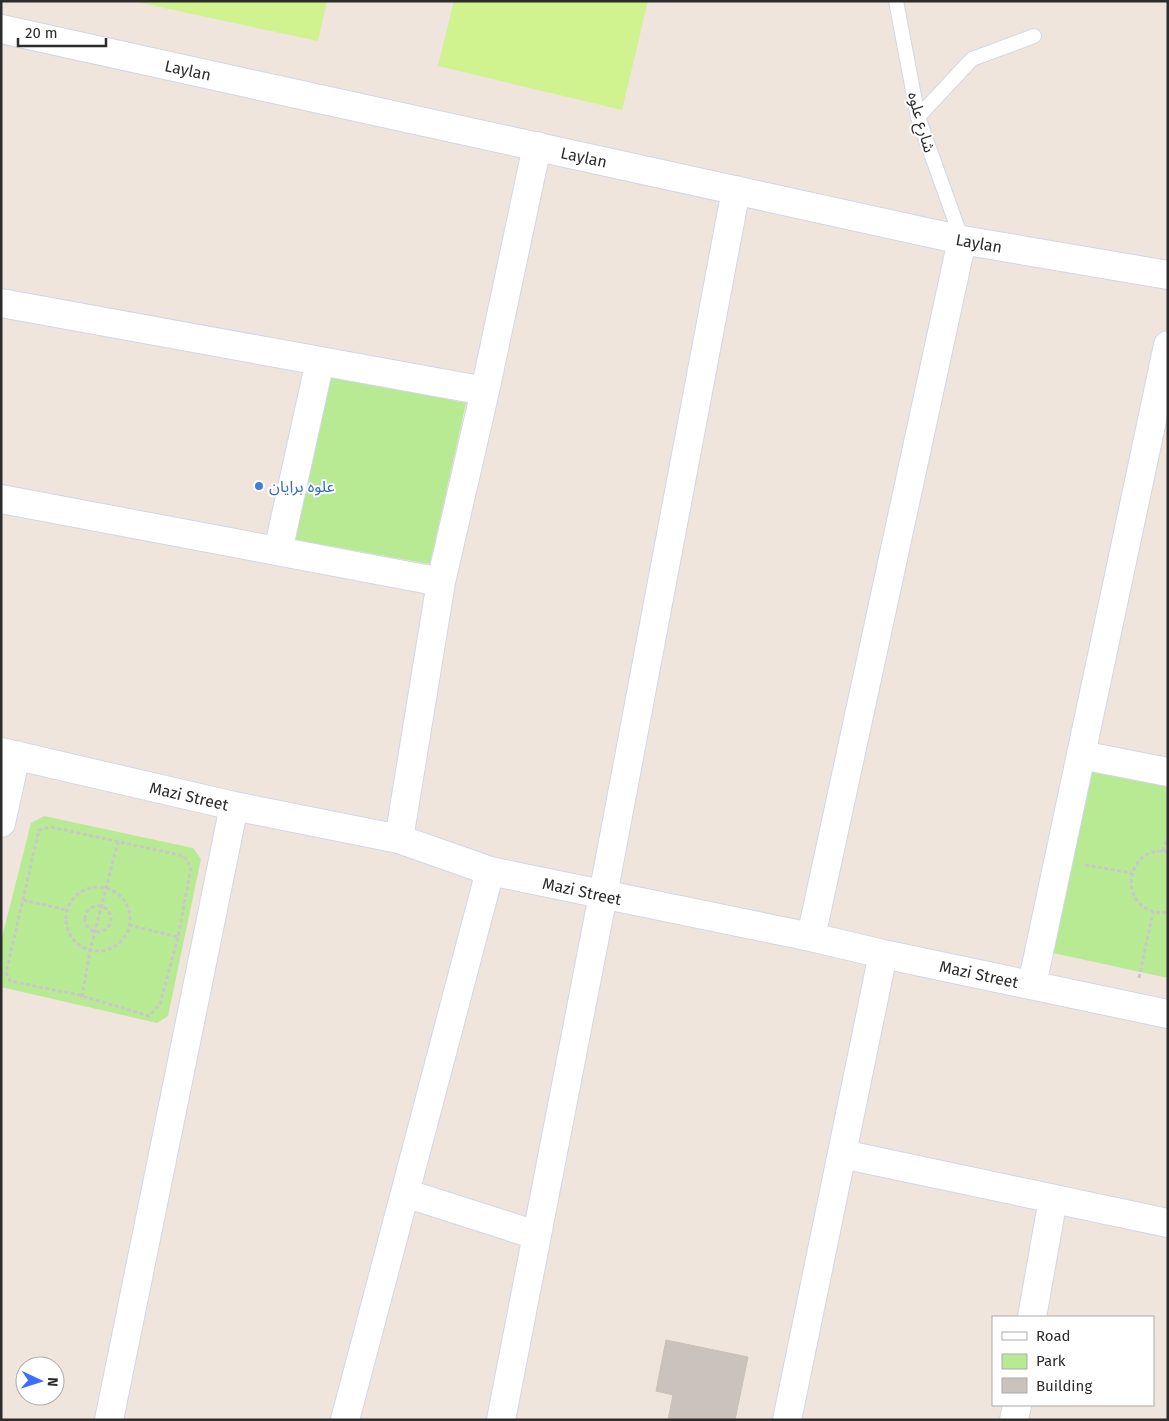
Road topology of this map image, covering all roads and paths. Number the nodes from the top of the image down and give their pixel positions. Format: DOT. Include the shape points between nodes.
graph roads {
  1 [pos="896,1"];
  2 [pos="1,29"];
  3 [pos="1034,36"];
  4 [pos="918,118"];
  5 [pos="537,146"];
  6 [pos="736,190"];
  7 [pos="962,240"];
  8 [pos="1168,275"];
  9 [pos="1,303"];
  10 [pos="1168,345"];
  11 [pos="320,361"];
  12 [pos="485,391"];
  13 [pos="1,499"];
  14 [pos="278,551"];
  15 [pos="441,582"];
  16 [pos="9,754"];
  17 [pos="1081,755"];
  18 [pos="1168,772"];
  19 [pos="234,806"];
  20 [pos="1,822"];
  21 [pos="1168,836"];
  22 [pos="398,839"];
  23 [pos="118,842"];
  24 [pos="1166,851"];
  25 [pos="1058,860"];
  26 [pos="490,871"];
  27 [pos="1132,873"];
  28 [pos="106,888"];
  29 [pos="603,895"];
  30 [pos="23,900"];
  31 [pos="102,907"];
  32 [pos="67,910"];
  33 [pos="1153,912"];
  34 [pos="1168,912"];
  35 [pos="130,925"];
  36 [pos="95,932"];
  37 [pos="178,937"];
  38 [pos="811,937"];
  39 [pos="206,943"];
  40 [pos="90,950"];
  41 [pos="883,954"];
  42 [pos="1032,985"];
  43 [pos="82,996"];
  44 [pos="1133,1006"];
  45 [pos="1168,1014"];
  46 [pos="842,1154"];
  47 [pos="406,1193"];
  48 [pos="1053,1198"];
  49 [pos="1168,1223"];
  50 [pos="536,1235"];
  51 [pos="1032,1316"];
  52 [pos="1017,1406"];
  53 [pos="109,1420"];
  54 [pos="345,1420"];
  55 [pos="501,1420"];
  56 [pos="787,1420"];
  57 [pos="1014,1420"];
  1 -- 4 [label="lane, شارع علوه"];
  2 -- 5 [label="street, Laylan"];
  3 -- 4 [label="lane" via="972,59"];
  4 -- 7 [label="lane, شارع علوه"];
  5 -- 6 [label="street, Laylan"];
  5 -- 12 [label="street"];
  6 -- 7 [label="street, Laylan"];
  6 -- 29 [label="street"];
  7 -- 8 [label="street, Laylan"];
  7 -- 38 [label="street"];
  9 -- 11 [label="street"];
  10 -- 17 [label="street"];
  11 -- 12 [label="street"];
  11 -- 14 [label="street"];
  12 -- 15 [label="street"];
  13 -- 14 [label="street"];
  14 -- 15 [label="street"];
  15 -- 22 [label="street"];
  16 -- 19 [label="street, Mazi Street"];
  16 -- 20 [label="street"];
  17 -- 18 [label="street"];
  17 -- 25 [label="street"];
  19 -- 22 [label="street, Mazi Street"];
  19 -- 39 [label="street"];
  21 -- 24 [label="path"];
  22 -- 26 [label="street, Mazi Street"];
  23 -- 28 [label="path"];
  23 -- 30 [label="path" via="51,827 39,830"];
  23 -- 37 [label="path" via="184,856 191,867"];
  24 -- 27 [label="path" via="1144,856"];
  25 -- 27 [label="path"];
  25 -- 42 [label="street"];
  26 -- 29 [label="street, Mazi Street"];
  26 -- 47 [label="street"];
  27 -- 33 [label="path" via="1130,883 1136,901"];
  28 -- 31 [label="path"];
  28 -- 32 [label="path" via="89,888 80,893"];
  28 -- 35 [label="path" via="120,895 126,904"];
  29 -- 38 [label="street, Mazi Street"];
  29 -- 50 [label="street"];
  30 -- 32 [label="path"];
  30 -- 43 [label="path" via="6,973 10,981"];
  31 -- 36 [label="path"];
  31 -- 36 [label="path" via="110,916 110,924"];
  31 -- 36 [label="path" via="90,909 86,916 86,924"];
  32 -- 40 [label="path" via="68,930 73,939"];
  33 -- 34 [label="path"];
  33 -- 44 [label="path"];
  35 -- 37 [label="path"];
  35 -- 40 [label="path" via="119,943 100,951"];
  36 -- 40 [label="path"];
  37 -- 39 [label="path"];
  37 -- 43 [label="path" via="160,1004 149,1016"];
  38 -- 41 [label="street, Mazi Street"];
  39 -- 53 [label="street"];
  40 -- 43 [label="path"];
  41 -- 42 [label="street, Mazi Street"];
  41 -- 46 [label="street"];
  42 -- 44 [label="street, Mazi Street"];
  44 -- 45 [label="street, Mazi Street"];
  46 -- 48 [label="street"];
  46 -- 56 [label="street"];
  47 -- 50 [label="street"];
  47 -- 54 [label="street"];
  48 -- 49 [label="street"];
  48 -- 51 [label="street"];
  50 -- 55 [label="street"];
  52 -- 57 [label="street"];
}
